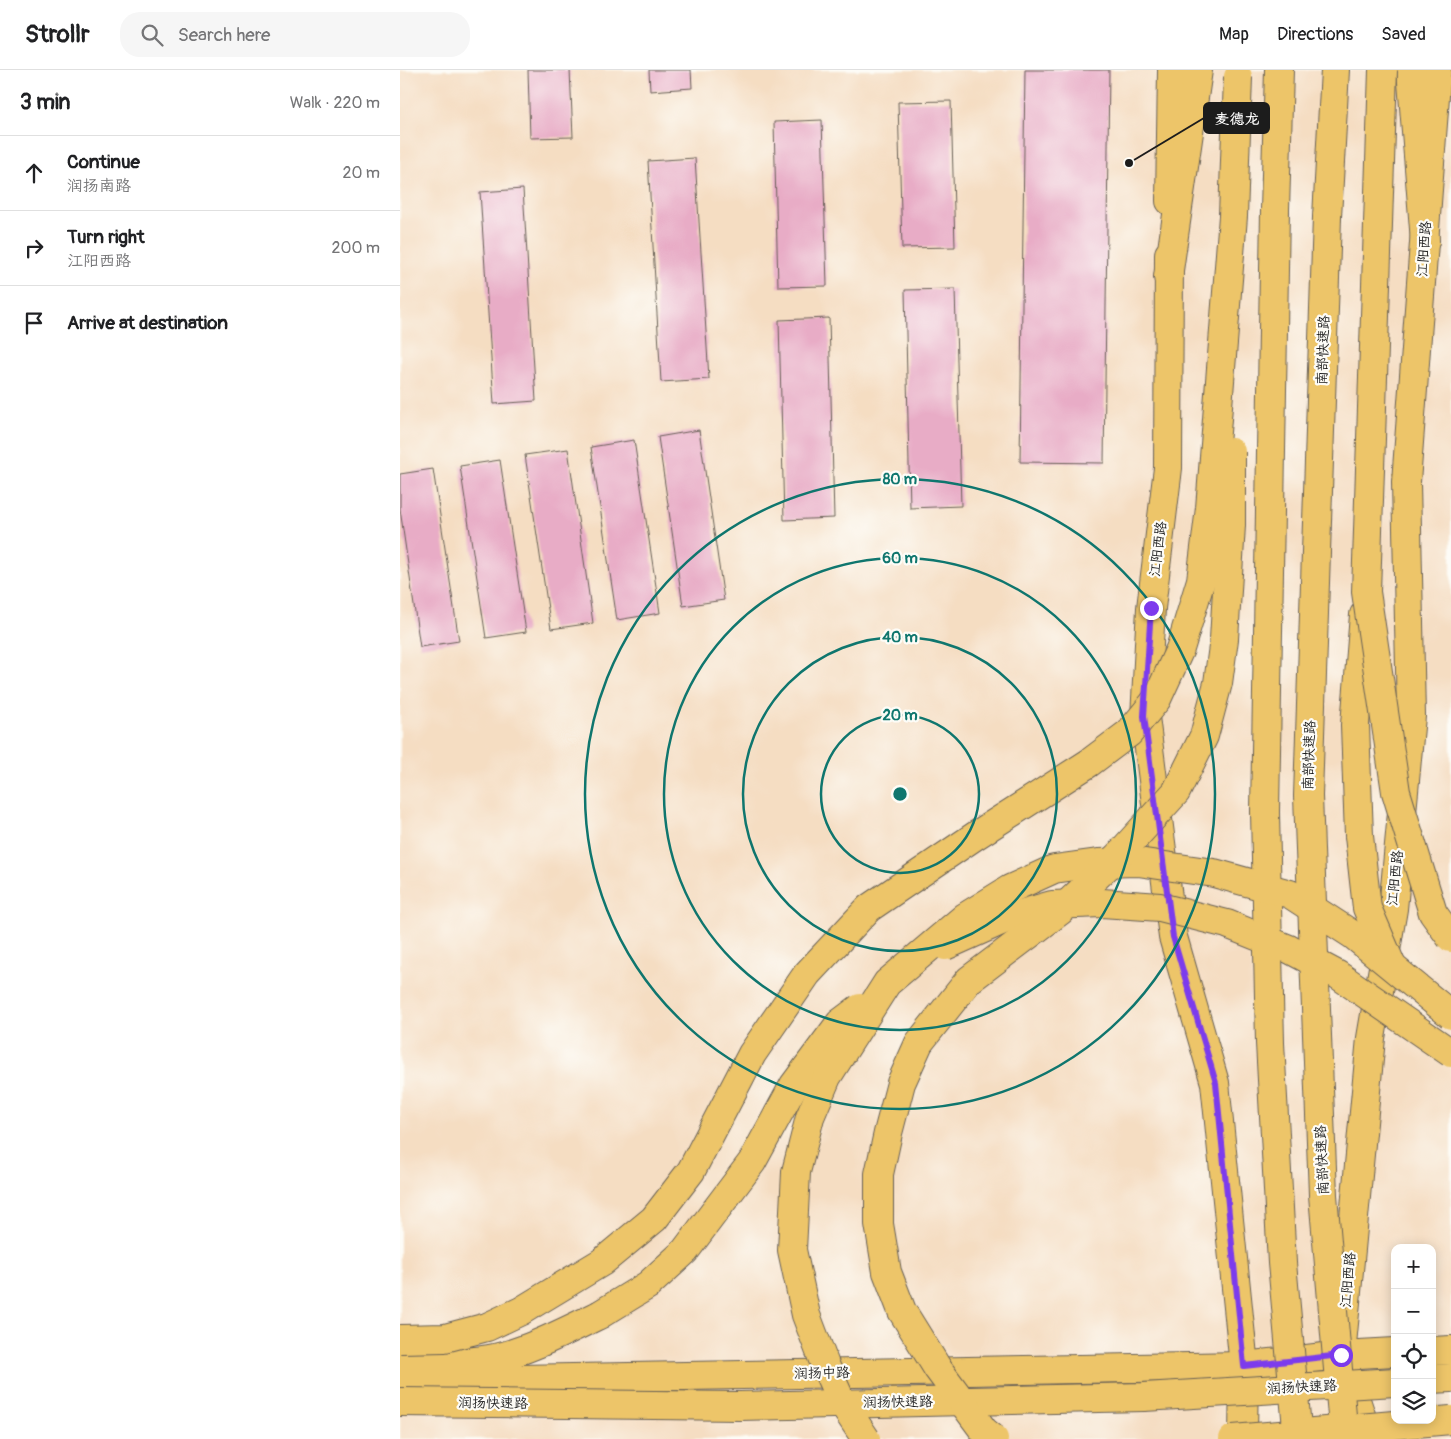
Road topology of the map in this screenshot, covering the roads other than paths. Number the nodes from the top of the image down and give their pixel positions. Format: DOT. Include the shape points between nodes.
graph roads {
  1 [pos="1172,70"];
  2 [pos="1198,70"];
  3 [pos="1279,70"];
  4 [pos="1335,70"];
  5 [pos="1383,70"];
  6 [pos="1411,70"];
  7 [pos="1437,70"];
  8 [pos="1239,74"];
  9 [pos="1233,216"];
  10 [pos="1425,241"];
  11 [pos="1168,277"];
  12 [pos="1366,592"];
  13 [pos="1451,938"];
  14 [pos="1451,1015"];
  15 [pos="1451,1053"];
  16 [pos="1451,1071"];
  17 [pos="400,1339"];
  18 [pos="1451,1350"];
  19 [pos="1436,1351"];
  20 [pos="1391,1352"];
  21 [pos="1341,1355"];
  22 [pos="400,1361"];
  23 [pos="1244,1366"];
  24 [pos="1451,1378"];
  25 [pos="1436,1380"];
  26 [pos="400,1381"];
  27 [pos="1391,1382"];
  28 [pos="400,1402"];
  29 [pos="1451,1420"];
  30 [pos="866,1439"];
  31 [pos="994,1439"];
  32 [pos="1233,1439"];
  33 [pos="1243,1439"];
  34 [pos="1298,1439"];
  35 [pos="1344,1439"];
  36 [pos="1369,1439"];
  1 -- 11 [label="main road, 江阳西路"];
  2 -- 11 [label="main road"];
  3 -- 34 [label="main road, bridge" via="1265,812 1270,1043 1282,1264"];
  4 -- 35 [label="main road, 南部快速路, bridge" via="1327,217 1308,796 1323,1195"];
  5 -- 12 [label="main road, bridge"];
  6 -- 10 [label="main road"];
  7 -- 10 [label="main road, 江阳西路"];
  8 -- 9 [label="main road, bridge"];
  9 -- 17 [label="main road, bridge" via="1210,508 1201,580 1180,649 1157,698 1128,733 1089,763 868,908 801,982 752,1054 691,1171 654,1219 602,1262 521,1311 487,1327 445,1338"];
  9 -- 31 [label="main road, bridge" via="1230,525 1224,639 1218,684 1204,736 1176,792 1117,856 1060,911 969,980 920,1043 901,1083 880,1174 879,1224 887,1272 902,1311 938,1369"];
  10 -- 21 [label="main road, 江阳西路" via="1406,482 1411,716 1393,909 1370,1038"];
  11 -- 23 [label="main road, 江阳西路" via="1168,468 1151,608 1144,716 1173,937 1216,1083"];
  12 -- 13 [label="main road, bridge" via="1396,792 1433,912"];
  12 -- 16 [label="main road, bridge" via="1355,725 1359,836 1367,908 1414,1018"];
  14 -- 30 [label="main road, bridge" via="1353,935 1290,894 1214,873 1138,862 1054,869 1010,889 965,917 887,983 828,1077 810,1117 796,1172 792,1250 806,1315 842,1404"];
  15 -- 22 [label="main road, bridge" via="1338,975 1227,924 1160,907 1052,904 1010,917 936,950 840,1024 794,1085 752,1162 685,1251 648,1285 599,1316 517,1351 489,1359"];
  18 -- 19 [label="main road"];
  20 -- 21 [label="main road, 润扬中路"];
  21 -- 23 [label="main road, 润扬中路"];
  21 -- 36 [label="main road, 江阳西路"];
  23 -- 26 [label="main road, 润扬中路"];
  23 -- 33 [label="main road, 江阳西路"];
  24 -- 25 [label="main road"];
  27 -- 28 [label="main road, 润扬快速路, bridge" via="1144,1397 750,1405"];
  29 -- 32 [label="main road, bridge"];
}
